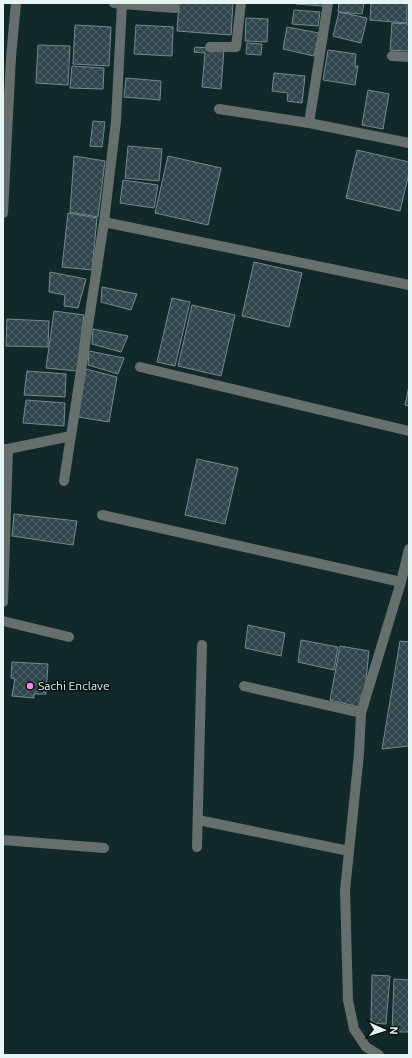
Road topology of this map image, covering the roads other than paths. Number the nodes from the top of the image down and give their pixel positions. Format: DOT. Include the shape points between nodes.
graph roads {
  1 [pos="16,3"];
  2 [pos="241,3"];
  3 [pos="328,3"];
  4 [pos="118,4"];
  5 [pos="175,8"];
  6 [pos="210,47"];
  7 [pos="392,56"];
  8 [pos="409,57"];
  9 [pos="219,109"];
  10 [pos="309,122"];
  11 [pos="5,124"];
  12 [pos="409,143"];
  13 [pos="3,213"];
  14 [pos="104,222"];
  15 [pos="409,285"];
  16 [pos="140,366"];
  17 [pos="409,431"];
  18 [pos="71,436"];
  19 [pos="5,449"];
  20 [pos="64,481"];
  21 [pos="102,515"];
  22 [pos="409,548"];
  23 [pos="401,582"];
  24 [pos="3,602"];
  25 [pos="3,621"];
  26 [pos="69,637"];
  27 [pos="202,645"];
  28 [pos="244,686"];
  29 [pos="361,713"];
  30 [pos="198,820"];
  31 [pos="3,840"];
  32 [pos="197,847"];
  33 [pos="104,848"];
  34 [pos="349,851"];
  35 [pos="379,1055"];
  1 -- 11 [label="street"];
  2 -- 6 [label="street" via="236,47"];
  3 -- 10 [label="street"];
  4 -- 5 [label="street"];
  4 -- 14 [label="street" via="116,121"];
  7 -- 8 [label="street"];
  9 -- 10 [label="street"];
  10 -- 12 [label="street"];
  11 -- 13 [label="street"];
  14 -- 15 [label="street"];
  14 -- 18 [label="street"];
  16 -- 17 [label="street"];
  18 -- 19 [label="street"];
  18 -- 20 [label="street"];
  19 -- 24 [label="street"];
  21 -- 23 [label="street"];
  22 -- 23 [label="street"];
  23 -- 29 [label="street"];
  25 -- 26 [label="street"];
  27 -- 30 [label="street"];
  28 -- 29 [label="street"];
  29 -- 34 [label="street"];
  30 -- 32 [label="street"];
  30 -- 34 [label="street"];
  31 -- 33 [label="street"];
  34 -- 35 [label="street" via="345,890 348,1000 354,1029 366,1047"];
}
